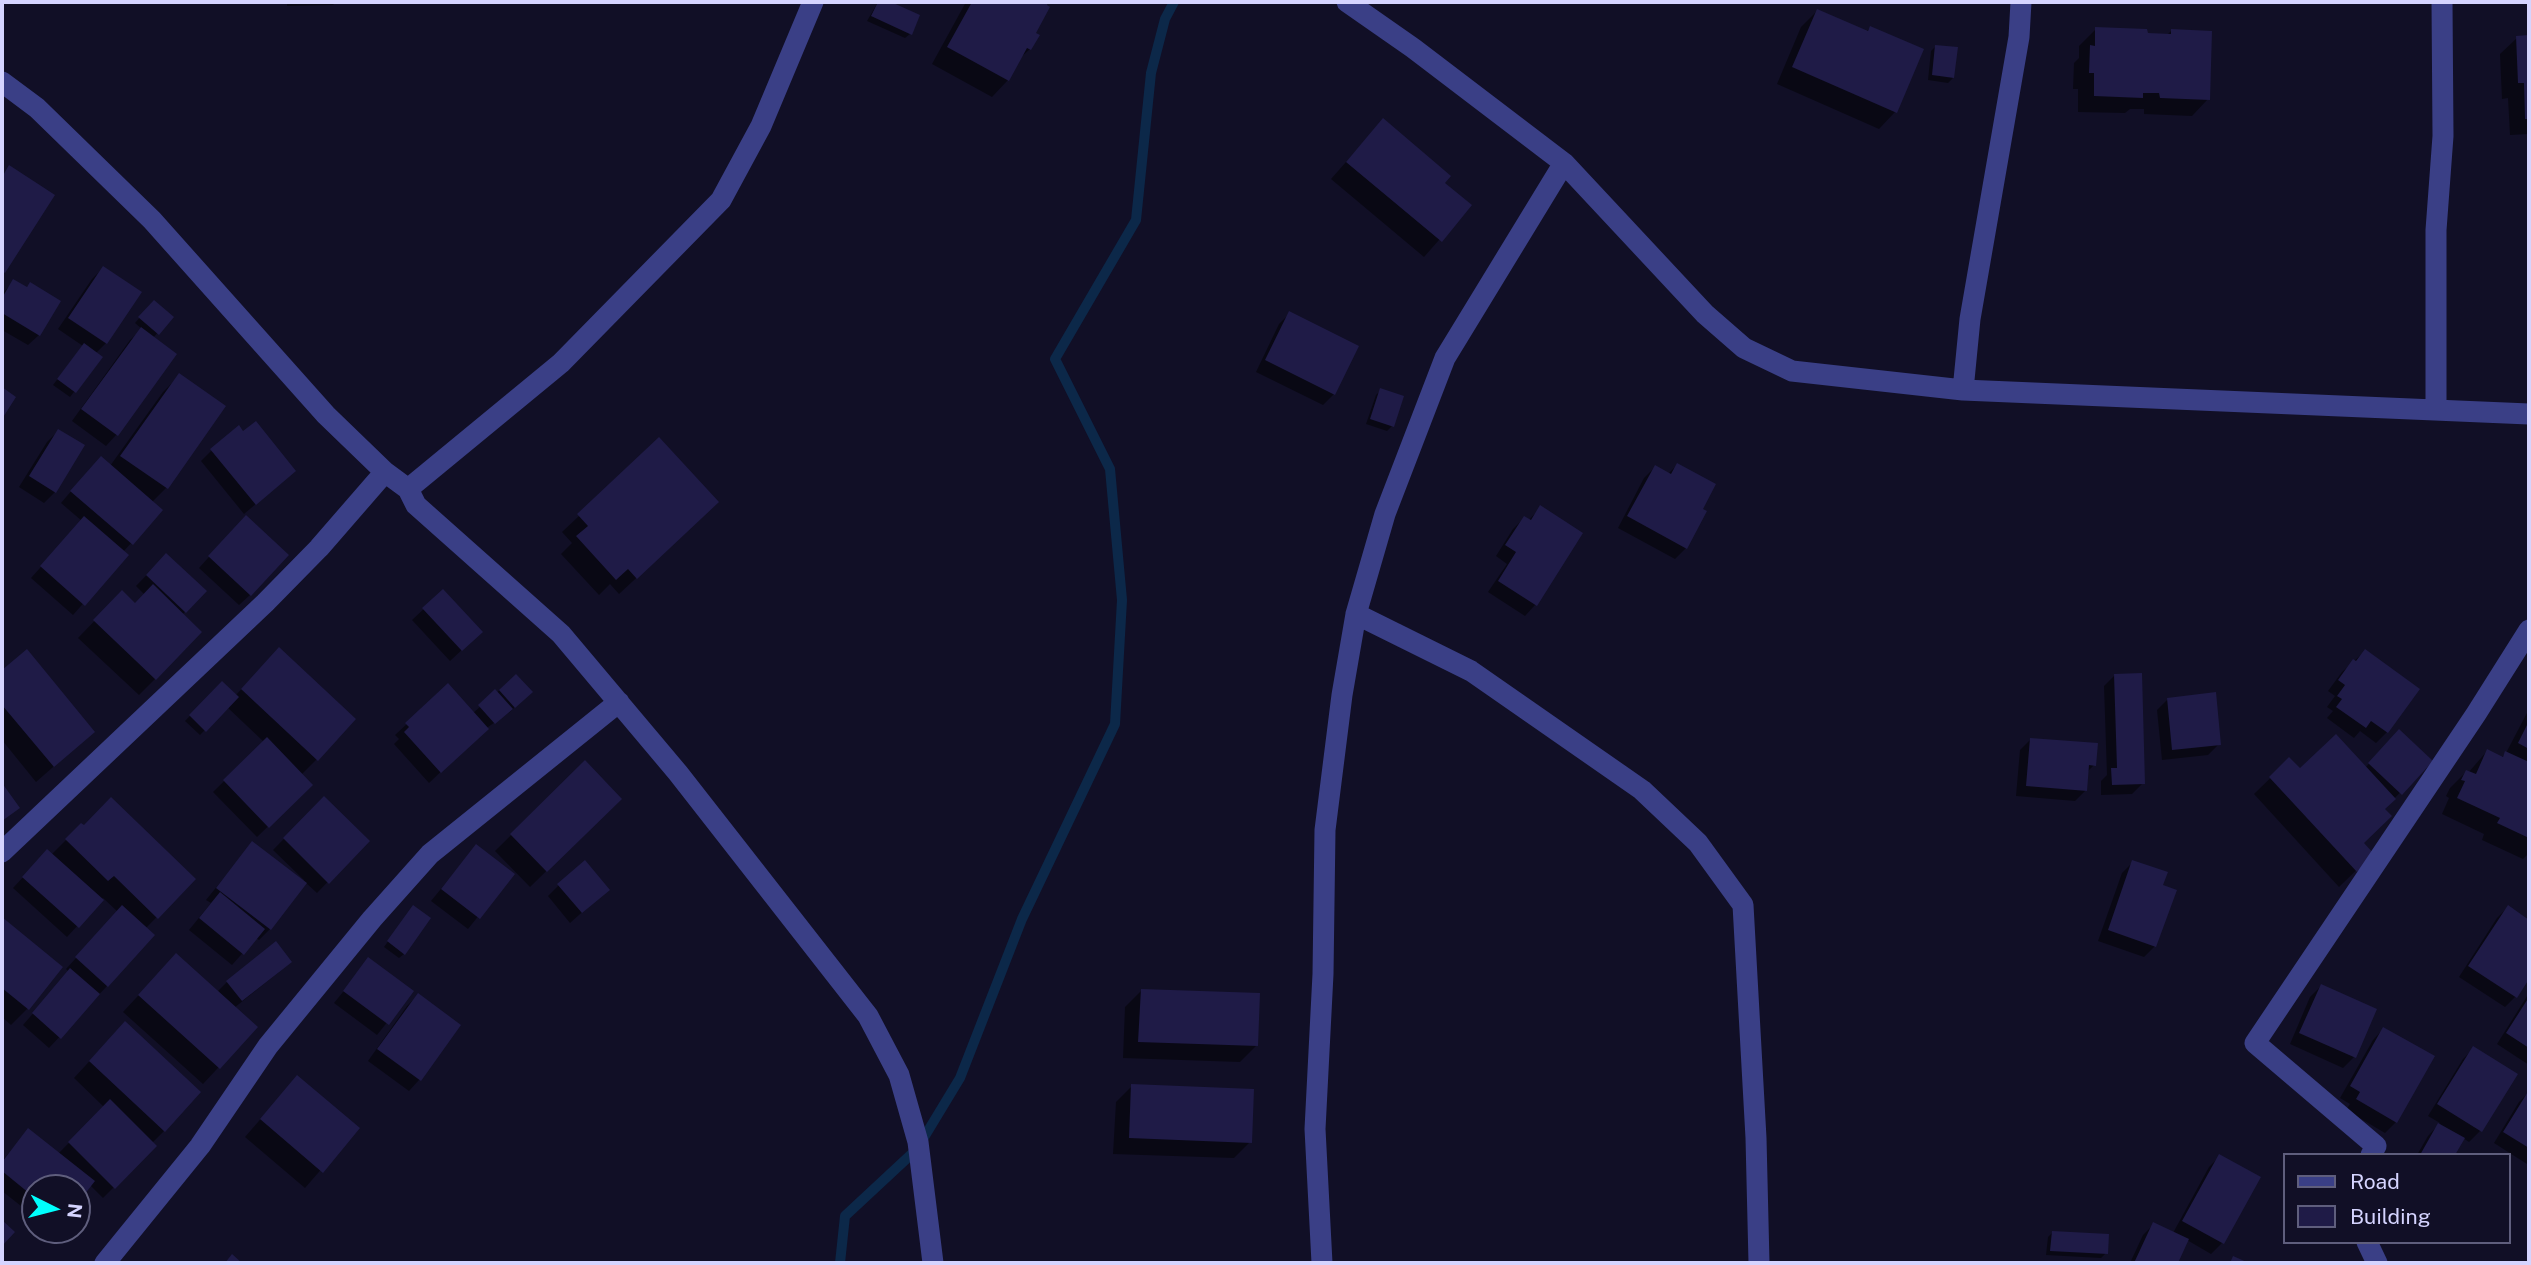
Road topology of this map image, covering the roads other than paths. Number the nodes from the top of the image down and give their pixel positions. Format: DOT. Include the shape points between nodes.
graph roads {
  1 [pos="813,2"];
  2 [pos="1348,2"];
  3 [pos="2021,2"];
  4 [pos="2442,2"];
  5 [pos="2,82"];
  6 [pos="1564,163"];
  7 [pos="1963,390"];
  8 [pos="2435,410"];
  9 [pos="2529,414"];
  10 [pos="385,472"];
  11 [pos="408,489"];
  12 [pos="1356,614"];
  13 [pos="2529,629"];
  14 [pos="619,702"];
  15 [pos="2,852"];
  16 [pos="2372,1153"];
  17 [pos="2368,1244"];
  18 [pos="105,1263"];
  19 [pos="933,1263"];
  20 [pos="1322,1263"];
  21 [pos="1759,1263"];
  22 [pos="2377,1263"];
  1 -- 11 [label="street" via="761,126 721,200 561,363"];
  2 -- 6 [label="street"];
  3 -- 7 [label="street" via="2019,37 1969,319"];
  4 -- 8 [label="street"];
  5 -- 10 [label="street" via="37,108 152,220 326,415"];
  6 -- 7 [label="street" via="1705,314 1744,348 1792,371"];
  6 -- 12 [label="street" via="1445,358 1385,514"];
  7 -- 8 [label="street"];
  8 -- 9 [label="street"];
  10 -- 11 [label="street"];
  10 -- 15 [label="street" via="265,603"];
  11 -- 14 [label="street" via="416,505 561,634"];
  12 -- 20 [label="street" via="1325,830 1315,1129"];
  12 -- 21 [label="street" via="1471,671 1642,790 1698,843 1743,905"];
  13 -- 16 [label="street" via="2255,1043 2376,1146"];
  14 -- 18 [label="street" via="430,854 268,1046 200,1146"];
  14 -- 19 [label="street" via="868,1016 898,1075 918,1142"];
  17 -- 22 [label="street"];
}
